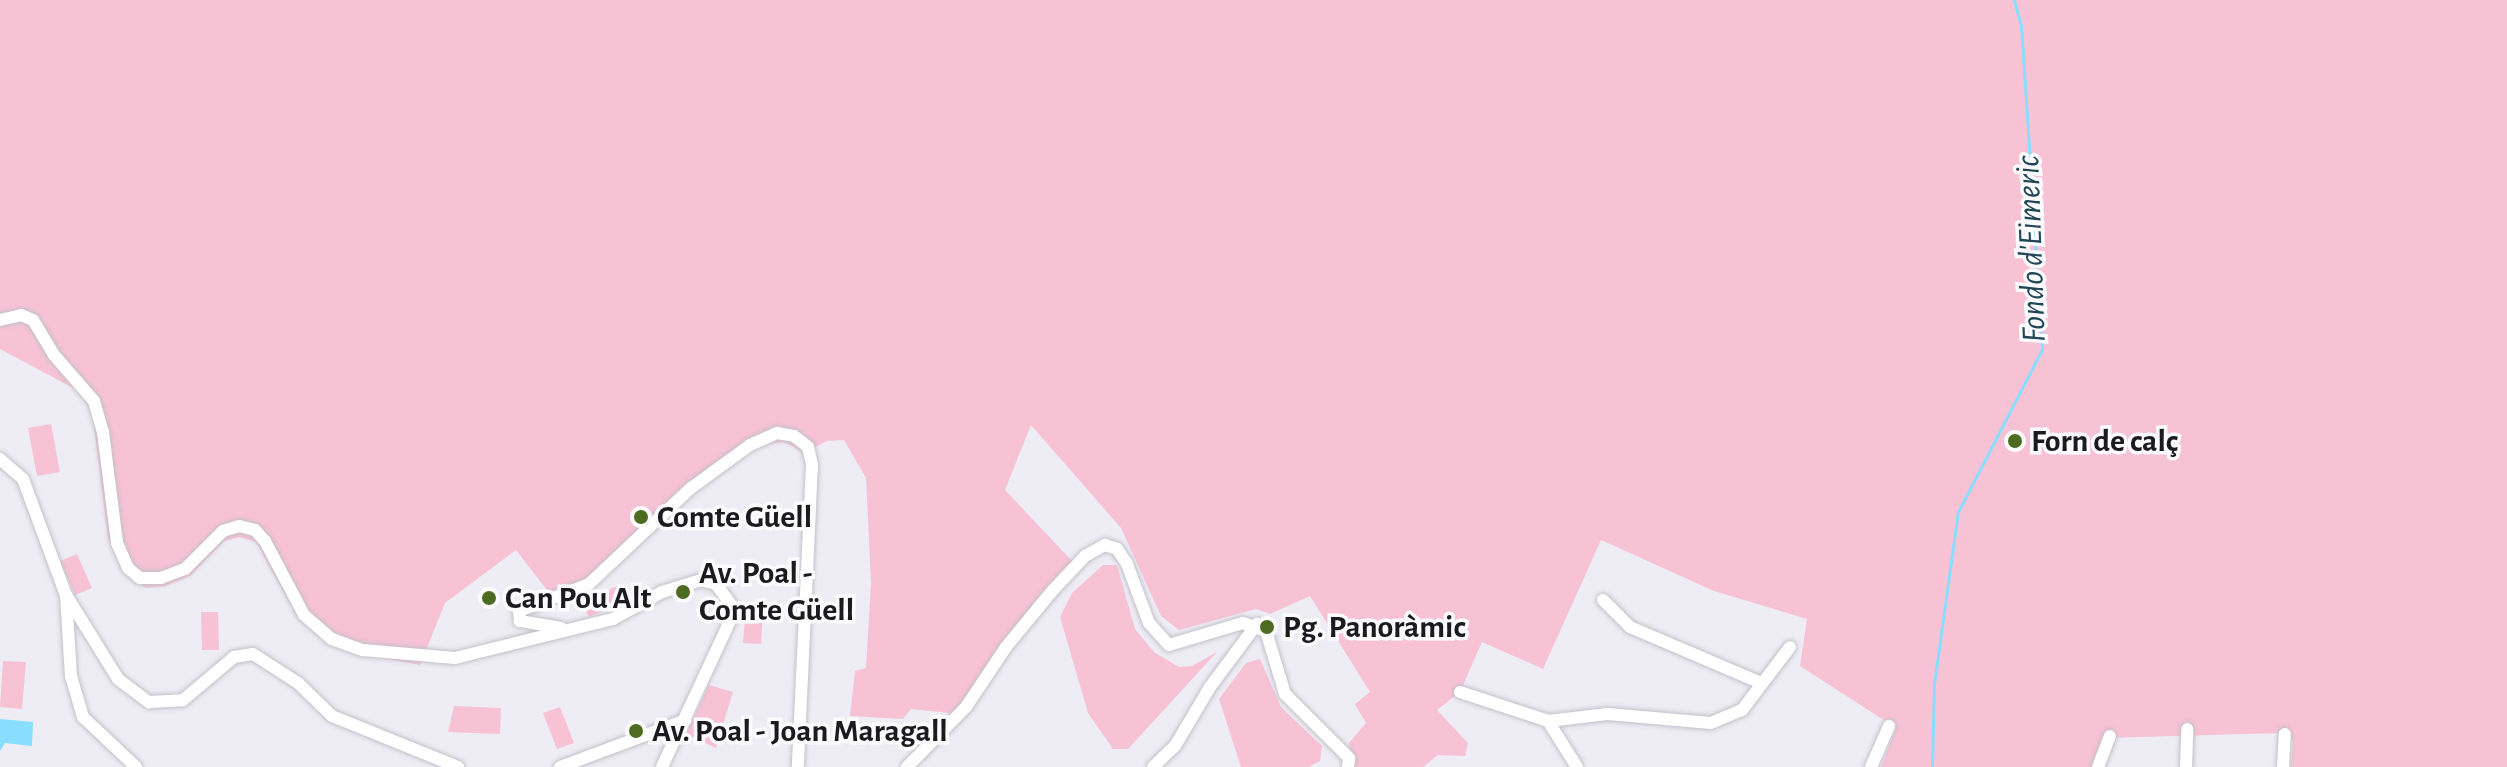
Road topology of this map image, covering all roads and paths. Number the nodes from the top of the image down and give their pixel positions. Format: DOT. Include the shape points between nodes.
graph roads {
  1 [pos="0,320"];
  2 [pos="0,459"];
  3 [pos="66,595"];
  4 [pos="1603,600"];
  5 [pos="1257,624"];
  6 [pos="580,629"];
  7 [pos="1790,647"];
  8 [pos="1759,682"];
  9 [pos="1460,692"];
  10 [pos="686,720"];
  11 [pos="1548,721"];
  12 [pos="1889,726"];
  13 [pos="2187,729"];
  14 [pos="2285,734"];
  15 [pos="2110,736"];
  16 [pos="136,767"];
  17 [pos="458,767"];
  18 [pos="560,767"];
  19 [pos="662,767"];
  20 [pos="798,767"];
  21 [pos="907,767"];
  22 [pos="1153,767"];
  23 [pos="1348,767"];
  24 [pos="1577,767"];
  25 [pos="1871,767"];
  26 [pos="2098,767"];
  27 [pos="2186,767"];
  28 [pos="2283,767"];
  1 -- 6 [label="street" via="21,315 33,320 54,355 94,401 117,543 128,568 140,578 161,578 185,569 223,531 239,526 255,530 265,541 304,615 332,639 363,650 455,658"];
  2 -- 3 [label="street" via="23,479"];
  3 -- 16 [label="street" via="71,676 83,717"];
  3 -- 17 [label="street" via="118,679 149,702 183,700 234,657 253,654 298,683 332,716"];
  4 -- 8 [label="street" via="1630,627"];
  5 -- 21 [label="street" via="1243,623 1169,645 1149,623 1117,549 1098,547 1053,590 966,707"];
  5 -- 22 [label="street" via="1175,746"];
  5 -- 23 [label="street" via="1271,638 1285,694 1349,758"];
  6 -- 10 [label="street" via="701,580 724,589 733,607 730,621"];
  6 -- 20 [label="street" via="516,618 519,611 589,584 691,488 750,445 777,433 794,436 808,447 812,465"];
  7 -- 8 [label="street"];
  8 -- 11 [label="street" via="1742,710 1711,723 1608,714"];
  9 -- 11 [label="street"];
  10 -- 18 [label="street"];
  10 -- 19 [label="street"];
  11 -- 24 [label="street"];
  12 -- 25 [label="street"];
  13 -- 27 [label="street"];
  14 -- 28 [label="street"];
  15 -- 26 [label="street"];
}
